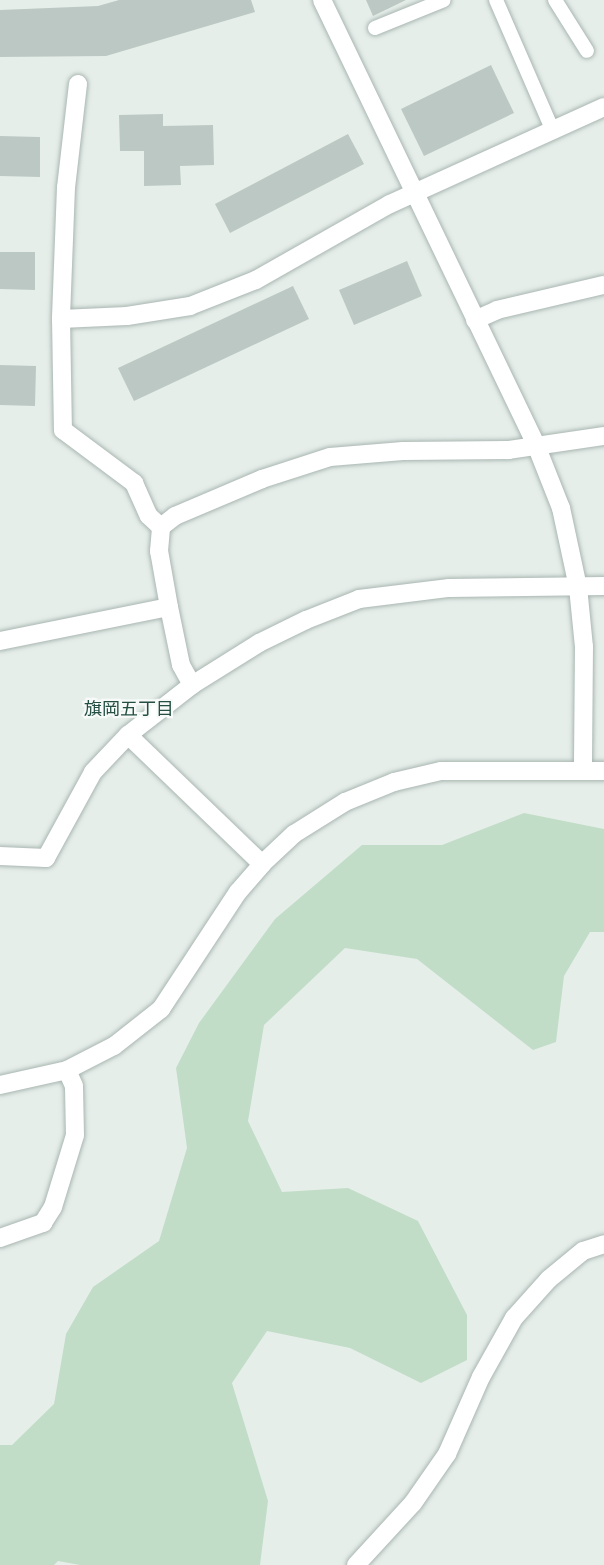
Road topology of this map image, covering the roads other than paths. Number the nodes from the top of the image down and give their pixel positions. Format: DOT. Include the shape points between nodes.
graph roads {
  1 [pos="322,0"];
  2 [pos="444,0"];
  3 [pos="496,0"];
  4 [pos="555,0"];
  5 [pos="375,28"];
  6 [pos="587,51"];
  7 [pos="78,84"];
  8 [pos="604,107"];
  9 [pos="553,131"];
  10 [pos="415,193"];
  11 [pos="604,285"];
  12 [pos="61,319"];
  13 [pos="475,320"];
  14 [pos="604,436"];
  15 [pos="536,445"];
  16 [pos="160,526"];
  17 [pos="604,586"];
  18 [pos="578,587"];
  19 [pos="169,607"];
  20 [pos="0,640"];
  21 [pos="192,685"];
  22 [pos="128,735"];
  23 [pos="583,771"];
  24 [pos="604,771"];
  25 [pos="0,856"];
  26 [pos="262,864"];
  27 [pos="68,1070"];
  28 [pos="0,1086"];
  29 [pos="0,1238"];
  30 [pos="604,1244"];
  31 [pos="356,1565"];
  1 -- 10 [label="street"];
  2 -- 5 [label="lane"];
  3 -- 9 [label="lane"];
  4 -- 6 [label="lane"];
  7 -- 12 [label="street" via="66,187"];
  8 -- 9 [label="street"];
  9 -- 10 [label="street"];
  10 -- 12 [label="street" via="256,280 190,306 127,316"];
  10 -- 13 [label="street"];
  11 -- 13 [label="street" via="497,310"];
  12 -- 16 [label="street" via="63,430 134,483 149,516"];
  13 -- 15 [label="street"];
  14 -- 15 [label="street"];
  15 -- 16 [label="street" via="508,450 404,451 330,457 262,479"];
  15 -- 18 [label="street" via="561,508"];
  16 -- 19 [label="street" via="159,551"];
  17 -- 18 [label="street"];
  18 -- 21 [label="street" via="449,588 359,599 259,643"];
  18 -- 23 [label="street" via="584,647"];
  19 -- 20 [label="street"];
  19 -- 21 [label="street" via="181,665"];
  21 -- 22 [label="street"];
  22 -- 25 [label="street" via="93,772 46,858"];
  22 -- 26 [label="street"];
  23 -- 24 [label="street"];
  23 -- 26 [label="street" via="441,771 394,782 345,802 319,818 294,834"];
  26 -- 27 [label="street" via="238,892 160,1009 114,1046"];
  27 -- 28 [label="street"];
  27 -- 29 [label="street" via="74,1086 75,1135 53,1207 43,1223"];
  30 -- 31 [label="street" via="583,1251 549,1279 514,1318 481,1377 447,1454 413,1503"];
}
